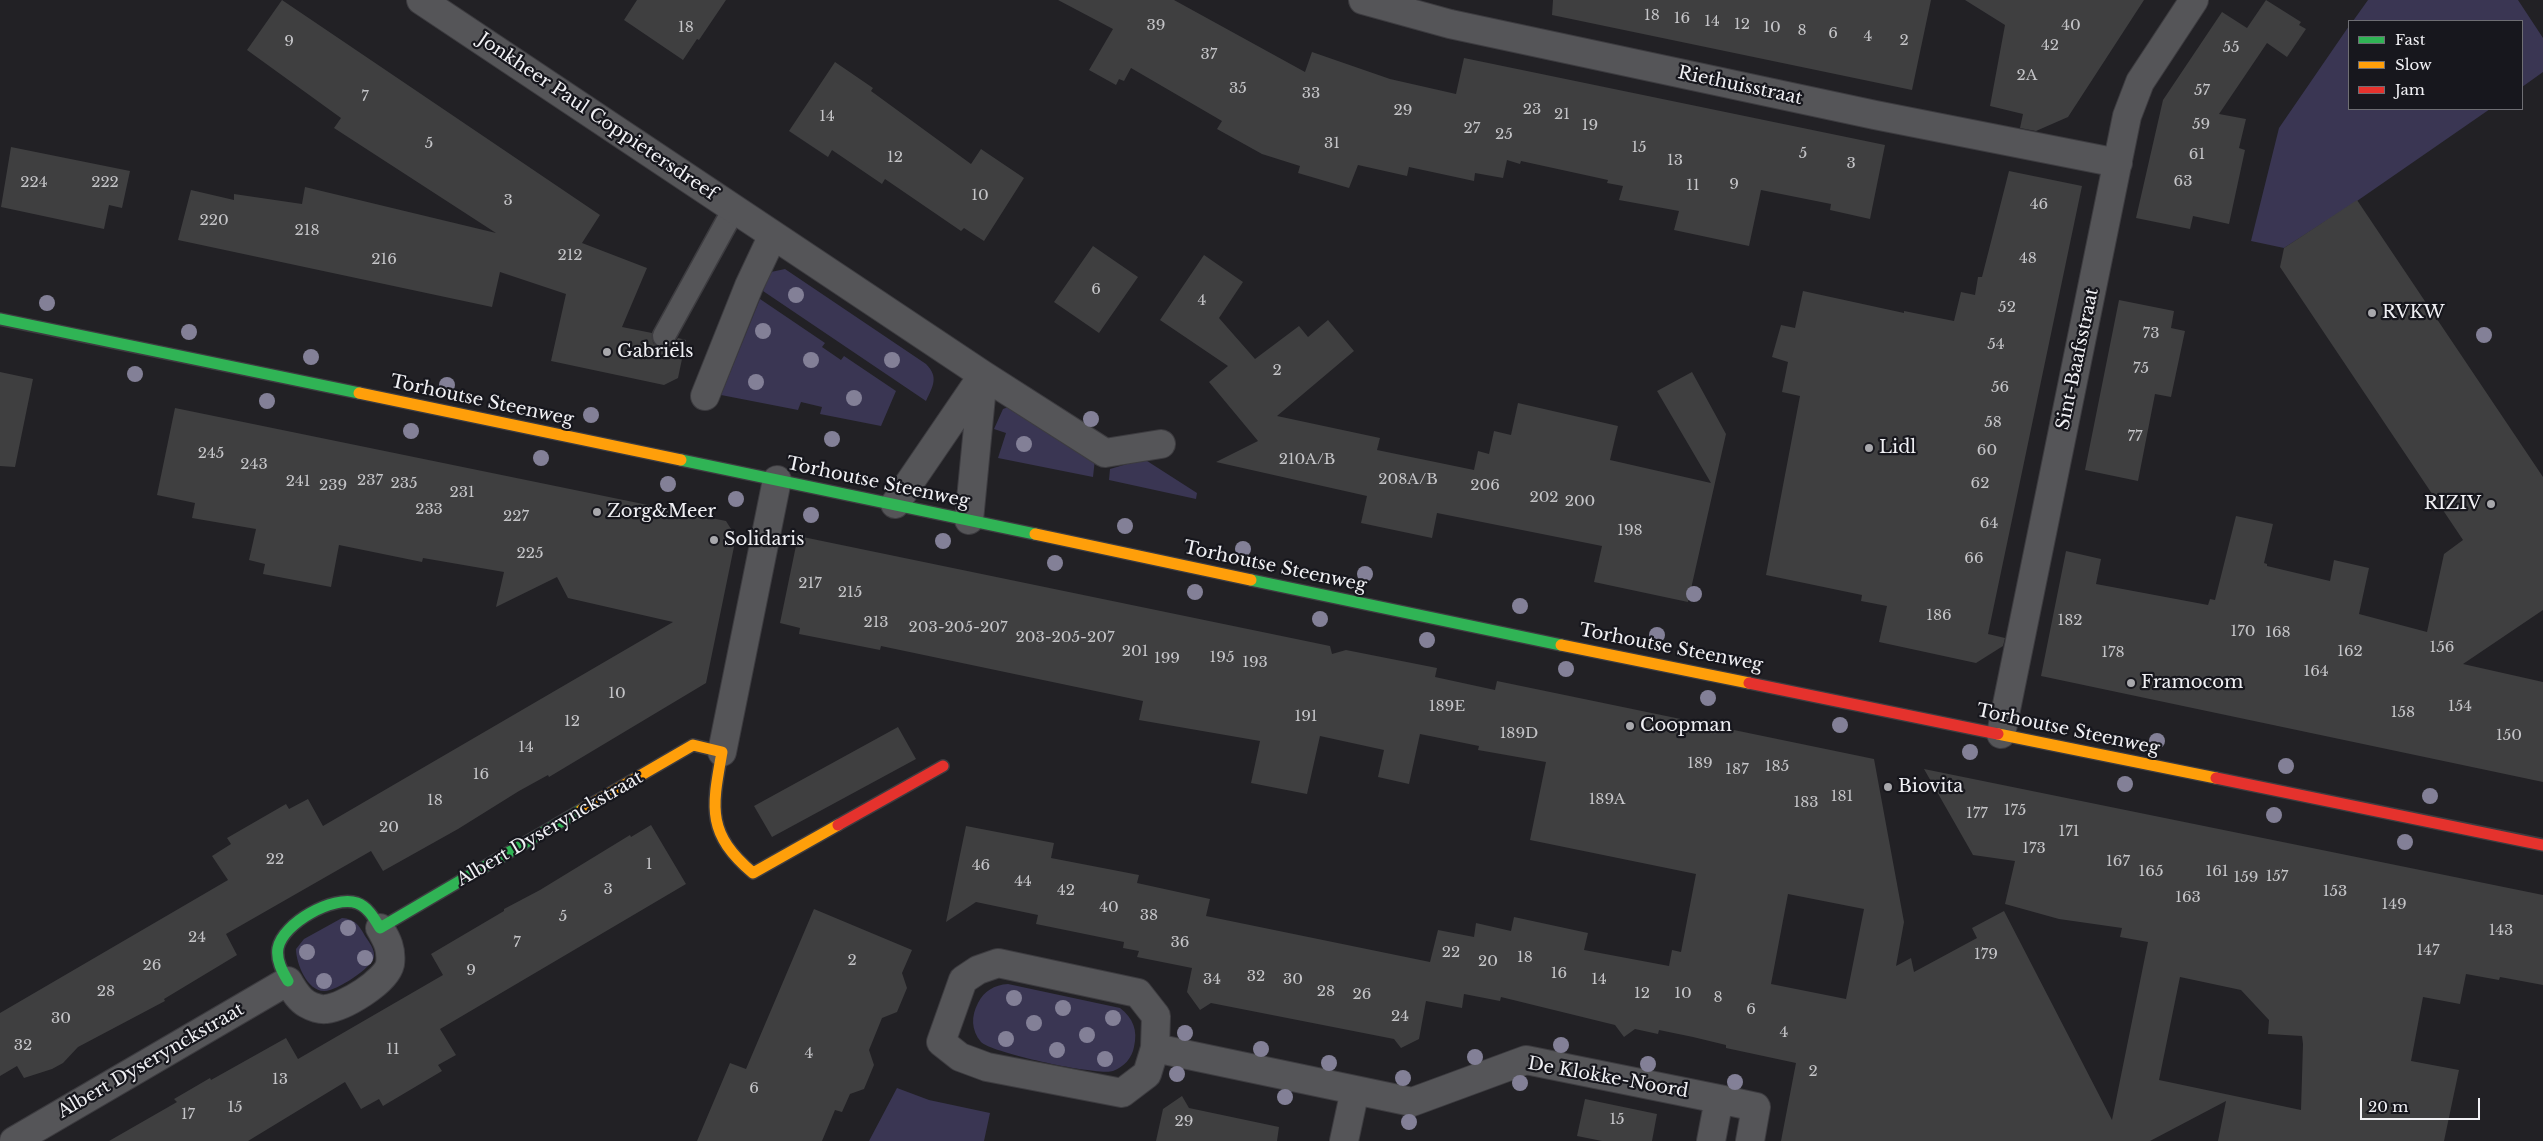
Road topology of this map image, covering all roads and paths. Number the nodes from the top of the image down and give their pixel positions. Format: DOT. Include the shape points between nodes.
graph roads {
  1 [pos="421,0"];
  2 [pos="1363,0"];
  3 [pos="2194,0"];
  4 [pos="2118,163"];
  5 [pos="734,209"];
  6 [pos="773,235"];
  7 [pos="0,320"];
  8 [pos="664,336"];
  9 [pos="983,375"];
  10 [pos="705,396"];
  11 [pos="1161,444"];
  12 [pos="778,480"];
  13 [pos="895,504"];
  14 [pos="969,520"];
  15 [pos="2001,734"];
  16 [pos="722,752"];
  17 [pos="943,766"];
  18 [pos="2543,845"];
  19 [pos="380,928"];
  20 [pos="288,981"];
  21 [pos="1156,1048"];
  22 [pos="1355,1090"];
  23 [pos="1719,1099"];
  24 [pos="14,1141"];
  25 [pos="1344,1141"];
  26 [pos="1711,1141"];
  27 [pos="1750,1141"];
  1 -- 5 [label="street, Jonkheer Paul Coppietersdreef"];
  2 -- 4 [label="street, Riethuisstraat" via="1460,26"];
  3 -- 4 [label="street, Sint-Baafsstraat" via="2133,96"];
  4 -- 15 [label="street, Sint-Baafsstraat"];
  5 -- 6 [label="street, Jonkheer Paul Coppietersdreef"];
  5 -- 8 [label="lane"];
  6 -- 9 [label="street, Jonkheer Paul Coppietersdreef"];
  6 -- 10 [label="street" via="748,286"];
  7 -- 12 [label="main road, Torhoutse Steenweg"];
  9 -- 11 [label="street, Jonkheer Paul Coppietersdreef" via="1105,453"];
  9 -- 13 [label="street"];
  9 -- 14 [label="street"];
  12 -- 13 [label="main road, Torhoutse Steenweg"];
  12 -- 16 [label="street"];
  13 -- 14 [label="main road, Torhoutse Steenweg"];
  14 -- 15 [label="main road, Torhoutse Steenweg" via="1434,619"];
  15 -- 18 [label="main road, Torhoutse Steenweg"];
  16 -- 17 [label="main road" via="713,804 716,831 735,859 753,873"];
  16 -- 19 [label="main road, Albert Dyserynckstraat" via="693,745"];
  19 -- 20 [label="main road" via="372,912 356,902 338,900 293,924 280,942 277,957"];
  19 -- 20 [label="street" via="391,946 390,966 378,984 352,999 326,1009 319,1008 307,1004"];
  20 -- 24 [label="street, Albert Dyserynckstraat"];
  21 -- 21 [label="street" via="1156,1016 1138,994 998,963 978,970 964,980 941,1042 960,1057 987,1067 1122,1093 1147,1074"];
  21 -- 22 [label="street, De Klokke-Noord"];
  22 -- 23 [label="street, De Klokke-Noord" via="1412,1102 1526,1060"];
  22 -- 25 [label="street"];
  23 -- 26 [label="street"];
  23 -- 27 [label="street, De Klokke-Noord" via="1756,1107"];
}
